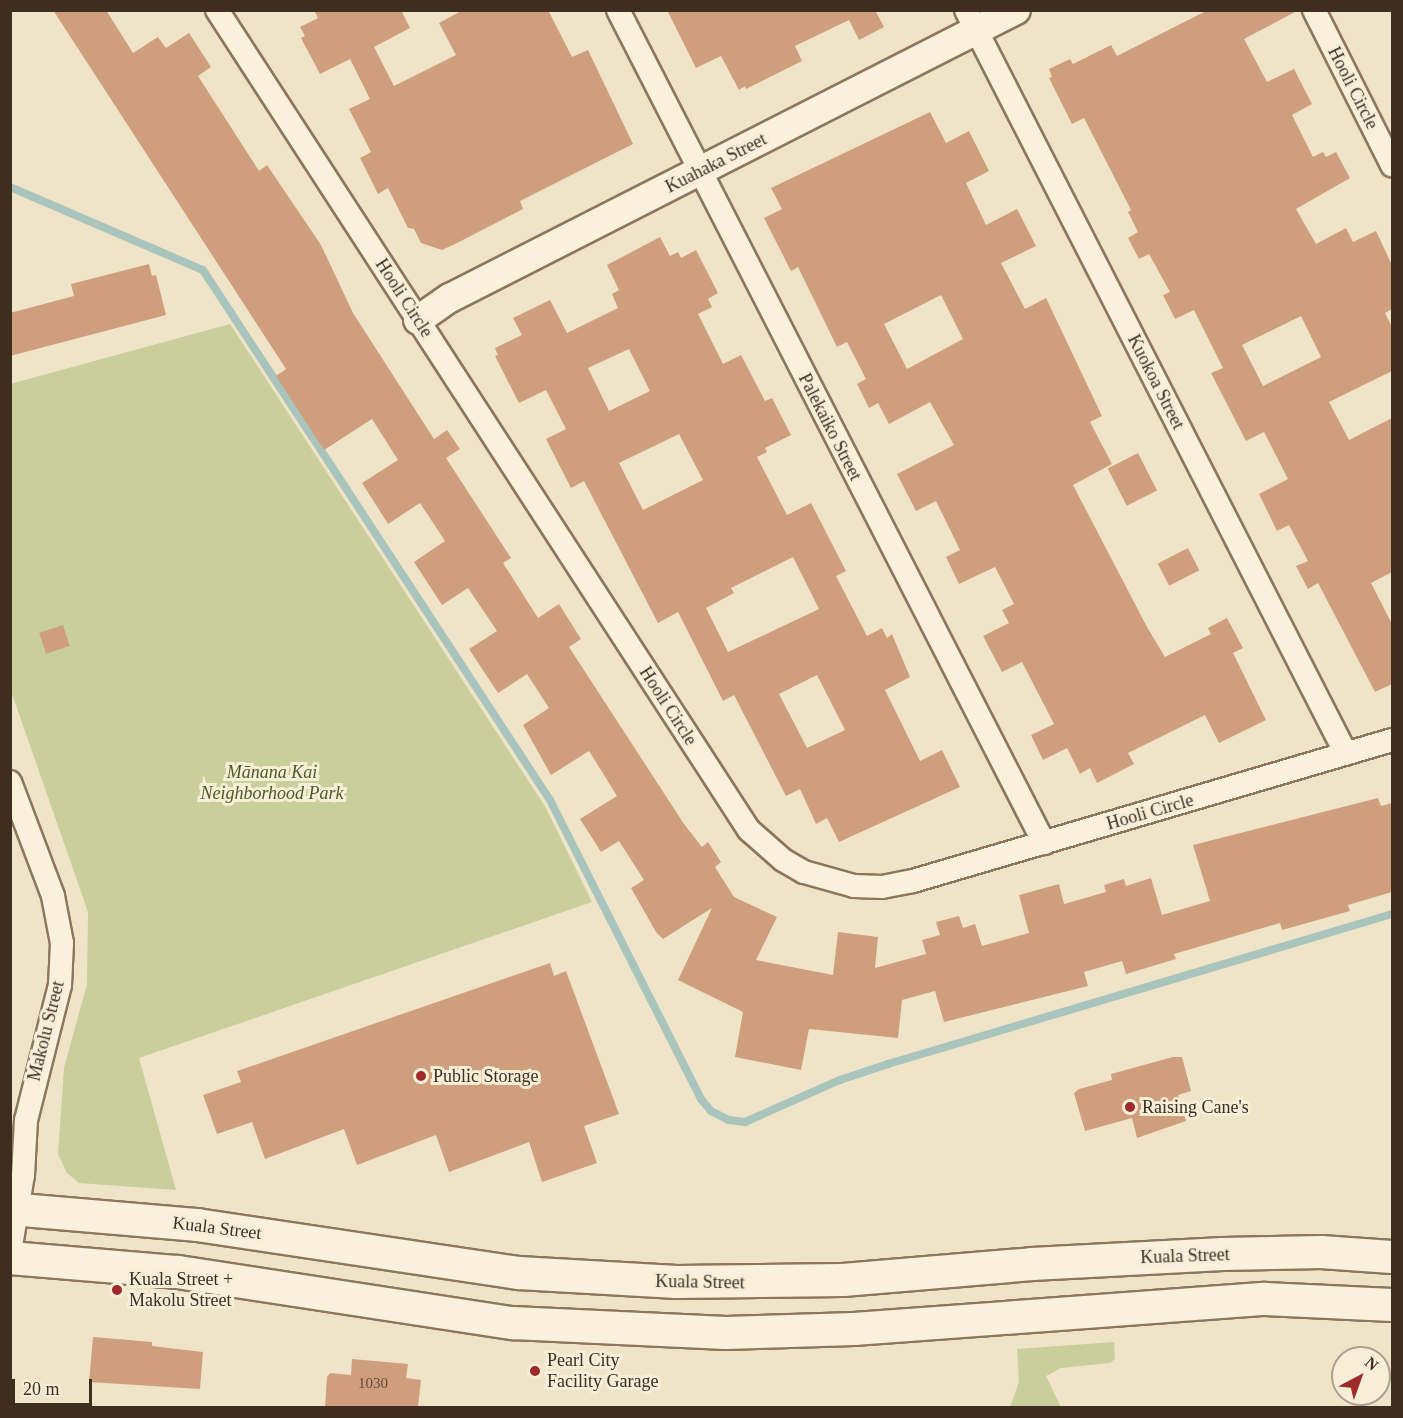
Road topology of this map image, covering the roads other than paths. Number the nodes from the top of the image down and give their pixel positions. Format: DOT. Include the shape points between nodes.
graph roads {
  1 [pos="217,10"];
  2 [pos="618,10"];
  3 [pos="1016,10"];
  4 [pos="1314,10"];
  5 [pos="971,21"];
  6 [pos="1392,165"];
  7 [pos="700,171"];
  8 [pos="418,320"];
  9 [pos="1392,740"];
  10 [pos="1346,754"];
  11 [pos="10,782"];
  12 [pos="1044,843"];
  13 [pos="14,1209"];
  14 [pos="10,1252"];
  15 [pos="1392,1257"];
  16 [pos="10,1258"];
  17 [pos="519,1273"];
  18 [pos="1392,1305"];
  19 [pos="513,1323"];
  1 -- 8 [label="street, Hooli Circle"];
  2 -- 7 [label="street, Palekaiko Street"];
  3 -- 5 [label="street, Kuahaka Street"];
  4 -- 6 [label="street, Hooli Circle"];
  5 -- 7 [label="street, Kuahaka Street"];
  5 -- 10 [label="street, Kuokoa Street"];
  7 -- 8 [label="street, Kuahaka Street" via="450,298"];
  7 -- 12 [label="street, Palekaiko Street"];
  8 -- 12 [label="street, Hooli Circle" via="749,830 763,845 804,872 829,881 882,887"];
  9 -- 10 [label="street, Hooli Circle"];
  10 -- 12 [label="street, Hooli Circle"];
  11 -- 13 [label="street, Makolu Street" via="52,896 62,944 60,985 26,1120"];
  13 -- 14 [label="street, Makolu Street"];
  13 -- 17 [label="main road, Kuala Street" via="197,1225"];
  15 -- 17 [label="main road, Kuala Street" via="1321,1252 1222,1254 1032,1264 843,1280 736,1283"];
  16 -- 19 [label="main road" via="178,1272"];
  17 -- 19 [label="main road"];
  18 -- 19 [label="main road" via="1265,1299 854,1329 726,1333"];
}
